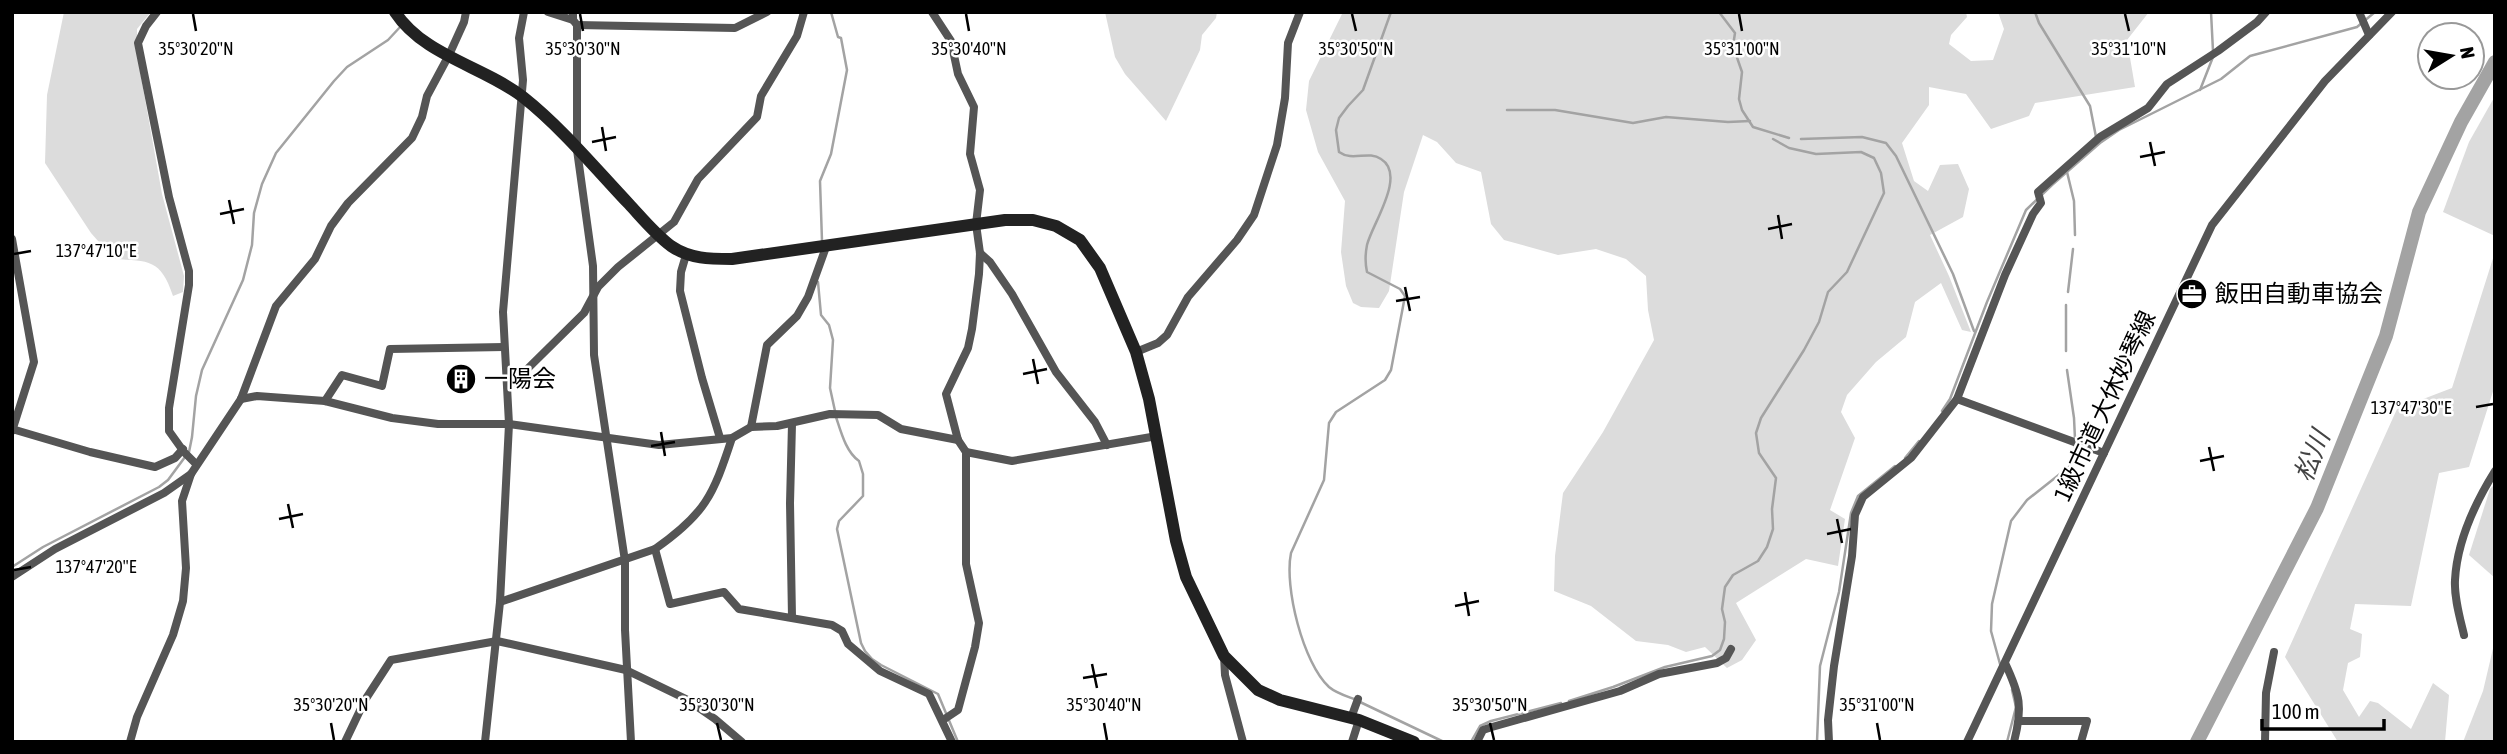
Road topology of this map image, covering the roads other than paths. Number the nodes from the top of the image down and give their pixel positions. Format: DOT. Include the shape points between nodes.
graph roads {
  1 [pos="157,12"];
  2 [pos="466,12"];
  3 [pos="524,12"];
  4 [pos="548,12"];
  5 [pos="767,12"];
  6 [pos="804,12"];
  7 [pos="932,12"];
  8 [pos="1300,12"];
  9 [pos="2266,12"];
  10 [pos="2392,12"];
  11 [pos="2360,14"];
  12 [pos="575,19"];
  13 [pos="401,20"];
  14 [pos="2368,31"];
  15 [pos="449,55"];
  16 [pos="521,96"];
  17 [pos="577,149"];
  18 [pos="976,224"];
  19 [pos="659,237"];
  20 [pos="12,239"];
  21 [pos="826,247"];
  22 [pos="981,253"];
  23 [pos="686,255"];
  24 [pos="592,301"];
  25 [pos="504,347"];
  26 [pos="1136,352"];
  27 [pos="508,388"];
  28 [pos="241,399"];
  29 [pos="1957,400"];
  30 [pos="325,401"];
  31 [pos="509,424"];
  32 [pos="792,424"];
  33 [pos="751,427"];
  34 [pos="12,430"];
  35 [pos="1157,436"];
  36 [pos="720,438"];
  37 [pos="732,438"];
  38 [pos="608,439"];
  39 [pos="958,440"];
  40 [pos="1107,445"];
  41 [pos="966,452"];
  42 [pos="2104,453"];
  43 [pos="188,456"];
  44 [pos="2495,471"];
  45 [pos="191,474"];
  46 [pos="655,549"];
  47 [pos="625,561"];
  48 [pos="12,577"];
  49 [pos="500,602"];
  50 [pos="792,617"];
  51 [pos="2464,635"];
  52 [pos="497,641"];
  53 [pos="1731,649"];
  54 [pos="2274,652"];
  55 [pos="1224,656"];
  56 [pos="2005,663"];
  57 [pos="626,670"];
  58 [pos="1358,699"];
  59 [pos="1355,716"];
  60 [pos="944,720"];
  61 [pos="2019,721"];
  62 [pos="130,742"];
  63 [pos="345,742"];
  64 [pos="485,742"];
  65 [pos="631,742"];
  66 [pos="742,742"];
  67 [pos="952,742"];
  68 [pos="1243,742"];
  69 [pos="1352,742"];
  70 [pos="1414,742"];
  71 [pos="1477,742"];
  72 [pos="1829,742"];
  73 [pos="1967,742"];
  74 [pos="2014,742"];
  75 [pos="2081,742"];
  76 [pos="2265,742"];
  1 -- 43 [label="street" via="138,43 189,271 169,408 169,431"];
  2 -- 15 [label="street"];
  3 -- 16 [label="street" via="519,38"];
  4 -- 12 [label="street"];
  5 -- 12 [label="street" via="735,28"];
  6 -- 19 [label="street" via="797,36 761,96 757,117 698,179 674,222"];
  7 -- 18 [label="street" via="951,41 958,74 974,107 970,155 980,190"];
  8 -- 26 [label="street" via="1288,43 1277,145 1254,215 1188,297 1167,335 1158,344"];
  9 -- 29 [label="street" via="2218,51 2166,84 2148,108 2096,140 2038,192 2041,203 2005,275"];
  10 -- 14 [label="street, 1級市道 大休妙琴線"];
  11 -- 14 [label="street"];
  12 -- 17 [label="street"];
  13 -- 15 [label="street" via="423,41"];
  14 -- 42 [label="street, 1級市道 大休妙琴線" via="2212,225"];
  15 -- 16 [label="street"];
  15 -- 28 [label="street" via="412,138 348,203 315,259 276,306"];
  16 -- 17 [label="street"];
  16 -- 25 [label="street"];
  17 -- 19 [label="street"];
  17 -- 24 [label="street" via="593,266"];
  18 -- 21 [label="street"];
  18 -- 22 [label="street"];
  18 -- 26 [label="street" via="1033,220 1080,240 1100,268"];
  19 -- 23 [label="street"];
  19 -- 24 [label="street" via="618,267 598,287"];
  20 -- 34 [label="street" via="34,362"];
  21 -- 23 [label="street" via="732,259"];
  21 -- 33 [label="street" via="797,316 767,345"];
  22 -- 39 [label="street" via="968,348 946,394"];
  22 -- 40 [label="street"];
  23 -- 36 [label="street" via="680,291"];
  24 -- 27 [label="street"];
  24 -- 38 [label="street" via="594,355"];
  25 -- 27 [label="street"];
  25 -- 30 [label="street" via="390,349 382,386 342,375"];
  26 -- 35 [label="street"];
  27 -- 31 [label="street"];
  28 -- 30 [label="street"];
  28 -- 43 [label="street"];
  29 -- 42 [label="street"];
  29 -- 72 [label="street" via="1911,458 1863,498 1855,515"];
  30 -- 31 [label="street" via="438,424"];
  31 -- 38 [label="street"];
  31 -- 49 [label="street"];
  32 -- 33 [label="street"];
  32 -- 39 [label="street" via="820,415 878,415 901,429"];
  32 -- 50 [label="street"];
  33 -- 37 [label="street"];
  34 -- 43 [label="street" via="155,467"];
  35 -- 40 [label="street"];
  35 -- 55 [label="street" via="1175,541 1186,577"];
  36 -- 37 [label="street"];
  36 -- 38 [label="street" via="659,445"];
  37 -- 46 [label="street" via="706,503 686,526"];
  38 -- 47 [label="street"];
  39 -- 41 [label="street"];
  40 -- 41 [label="street" via="1012,461"];
  41 -- 60 [label="street" via="966,565 979,623 958,710"];
  42 -- 56 [label="street, 1級市道 大休妙琴線"];
  43 -- 45 [label="street"];
  44 -- 51 [label="street" via="2479,496 2459,557 2455,581"];
  45 -- 48 [label="street" via="164,494 55,549"];
  45 -- 62 [label="street" via="182,501 183,601"];
  46 -- 47 [label="street"];
  46 -- 50 [label="street" via="670,604 723,592 739,609"];
  47 -- 49 [label="street"];
  47 -- 57 [label="street"];
  49 -- 52 [label="street"];
  50 -- 60 [label="street" via="842,631 848,644 880,671 929,695"];
  52 -- 57 [label="street"];
  52 -- 63 [label="street" via="391,660"];
  52 -- 64 [label="street"];
  53 -- 71 [label="street" via="1717,663 1659,674 1620,691 1483,730"];
  54 -- 76 [label="street" via="2266,693"];
  55 -- 59 [label="street" via="1258,690"];
  55 -- 68 [label="street"];
  56 -- 61 [label="street" via="2019,697"];
  56 -- 73 [label="street, 1級市道 大休妙琴線"];
  57 -- 65 [label="street"];
  57 -- 66 [label="street" via="686,699"];
  58 -- 59 [label="street"];
  59 -- 69 [label="street"];
  59 -- 70 [label="street"];
  60 -- 67 [label="street"];
  61 -- 74 [label="street"];
  61 -- 75 [label="street" via="2088,721"];
}
